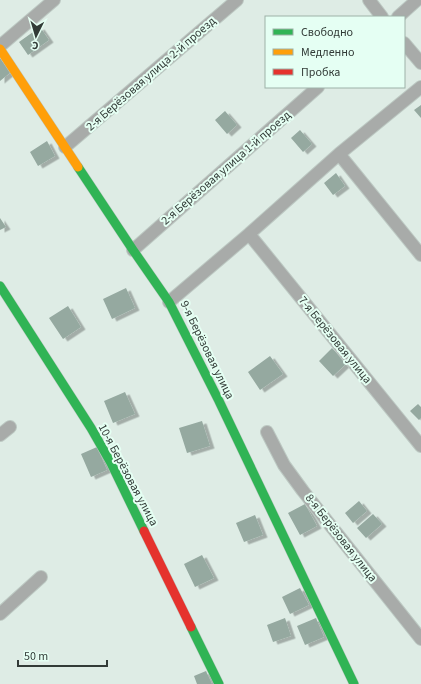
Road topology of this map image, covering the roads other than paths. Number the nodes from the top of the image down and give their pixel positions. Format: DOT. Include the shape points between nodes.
graph roads {
  1 [pos="54,0"];
  2 [pos="237,0"];
  3 [pos="369,0"];
  4 [pos="417,0"];
  5 [pos="381,16"];
  6 [pos="399,16"];
  7 [pos="405,44"];
  8 [pos="0,47"];
  9 [pos="421,63"];
  10 [pos="421,87"];
  11 [pos="317,88"];
  12 [pos="65,147"];
  13 [pos="339,154"];
  14 [pos="249,234"];
  15 [pos="133,250"];
  16 [pos="421,254"];
  17 [pos="0,286"];
  18 [pos="169,302"];
  19 [pos="10,427"];
  20 [pos="267,432"];
  21 [pos="0,435"];
  22 [pos="421,446"];
  23 [pos="41,577"];
  24 [pos="0,614"];
  25 [pos="421,639"];
  26 [pos="219,684"];
  27 [pos="354,684"];
  1 -- 8 [label="street"];
  2 -- 12 [label="street, 2-я Берёзовая улица 2-й проезд"];
  3 -- 5 [label="street"];
  4 -- 6 [label="street"];
  7 -- 9 [label="street"];
  8 -- 12 [label="street, 9-я Берёзовая улица"];
  10 -- 13 [label="street"];
  11 -- 15 [label="street, 2-я Берёзовая улица 1-й проезд"];
  12 -- 15 [label="street, 9-я Берёзовая улица"];
  13 -- 14 [label="street"];
  13 -- 16 [label="street"];
  14 -- 18 [label="street"];
  14 -- 22 [label="street, 7-я Берёзовая улица"];
  15 -- 18 [label="street, 9-я Берёзовая улица"];
  17 -- 26 [label="street, 10-я Берёзовая улица" via="111,463"];
  18 -- 27 [label="street, 9-я Берёзовая улица"];
  19 -- 21 [label="street"];
  20 -- 25 [label="street, 8-я Берёзовая улица" via="284,465 303,491"];
  23 -- 24 [label="street"];
}
